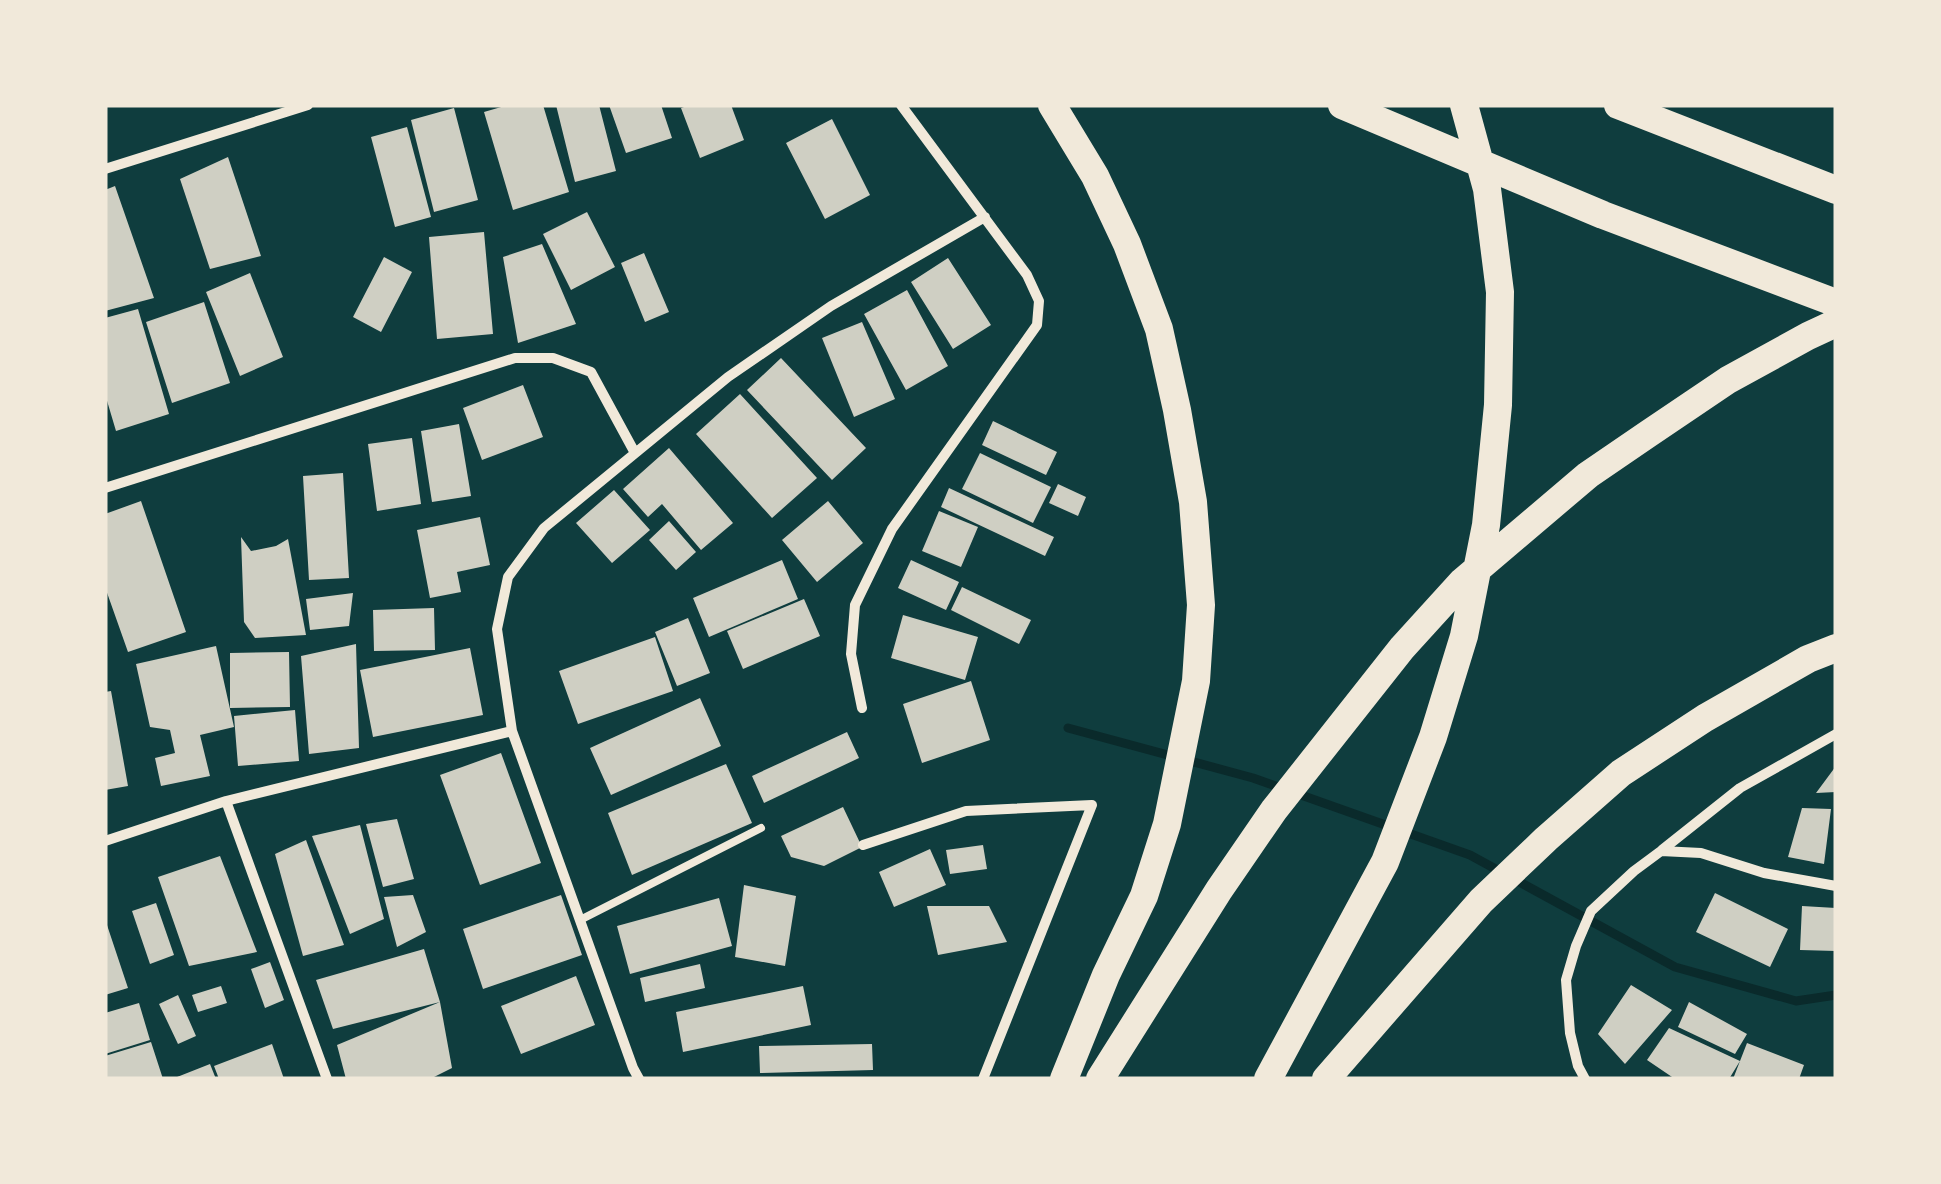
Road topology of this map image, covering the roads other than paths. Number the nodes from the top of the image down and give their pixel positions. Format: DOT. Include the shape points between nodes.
graph roads {
  1 [pos="308,105"];
  2 [pos="901,105"];
  3 [pos="1052,105"];
  4 [pos="1342,105"];
  5 [pos="1464,105"];
  6 [pos="1627,108"];
  7 [pos="105,169"];
  8 [pos="1836,190"];
  9 [pos="985,218"];
  10 [pos="1836,303"];
  11 [pos="1836,324"];
  12 [pos="635,453"];
  13 [pos="105,488"];
  14 [pos="1836,648"];
  15 [pos="862,708"];
  16 [pos="512,731"];
  17 [pos="1836,734"];
  18 [pos="226,801"];
  19 [pos="761,828"];
  20 [pos="105,841"];
  21 [pos="863,845"];
  22 [pos="1662,851"];
  23 [pos="1836,886"];
  24 [pos="580,920"];
  25 [pos="327,1079"];
  26 [pos="639,1079"];
  27 [pos="983,1079"];
  28 [pos="1064,1079"];
  29 [pos="1100,1079"];
  30 [pos="1268,1079"];
  31 [pos="1326,1079"];
  32 [pos="1586,1079"];
  1 -- 7 [label="street"];
  2 -- 9 [label="street"];
  3 -- 28 [label="highway" via="1095,176 1159,329 1193,502 1201,606 1196,681 1167,824 1144,896"];
  4 -- 10 [label="highway" via="1603,215"];
  5 -- 30 [label="highway" via="1488,189 1500,292 1486,525 1464,636 1386,862"];
  6 -- 8 [label="highway"];
  9 -- 12 [label="street" via="831,306"];
  9 -- 15 [label="street" via="1027,275 1039,301 1038,324 892,529 855,605 851,654"];
  11 -- 29 [label="highway" via="1728,380 1588,475 1462,582 1274,810"];
  12 -- 13 [label="street" via="590,372 553,358 515,358"];
  12 -- 16 [label="street" via="544,528 508,577 498,630"];
  14 -- 31 [label="highway" via="1705,718 1621,773 1481,900"];
  16 -- 18 [label="street"];
  16 -- 24 [label="street"];
  17 -- 22 [label="street" via="1740,788"];
  18 -- 20 [label="street"];
  18 -- 25 [label="street"];
  19 -- 24 [label="lane"];
  21 -- 27 [label="street" via="966,811 1092,804"];
  22 -- 23 [label="street" via="1701,853"];
  22 -- 32 [label="street" via="1591,911 1576,946 1566,980 1570,1033"];
  24 -- 26 [label="street"];
}
